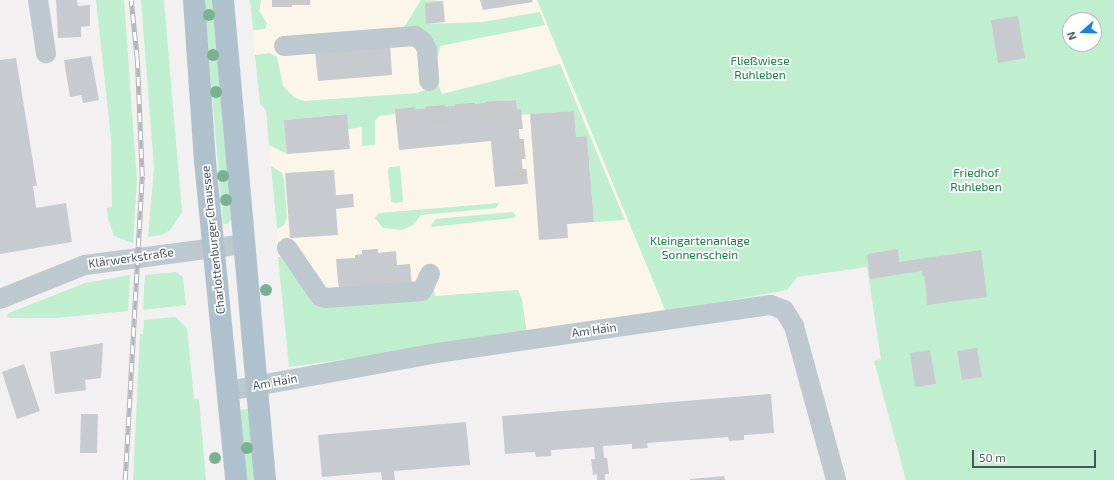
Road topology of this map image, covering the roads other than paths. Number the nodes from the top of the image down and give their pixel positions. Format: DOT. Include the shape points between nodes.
graph roads {
  1 [pos="38,0"];
  2 [pos="194,0"];
  3 [pos="223,0"];
  4 [pos="284,46"];
  5 [pos="46,53"];
  6 [pos="429,81"];
  7 [pos="244,244"];
  8 [pos="213,248"];
  9 [pos="287,248"];
  10 [pos="430,274"];
  11 [pos="0,299"];
  12 [pos="257,385"];
  13 [pos="228,391"];
  14 [pos="236,480"];
  15 [pos="265,480"];
  16 [pos="836,480"];
  1 -- 5 [label="street"];
  2 -- 8 [label="main road, Charlottenburger Chaussee"];
  3 -- 7 [label="main road"];
  4 -- 6 [label="street" via="414,36 423,42 427,50"];
  7 -- 8 [label="street, Klärwerkstraße"];
  7 -- 12 [label="main road"];
  8 -- 11 [label="street, Klärwerkstraße" via="85,265"];
  8 -- 13 [label="main road, Charlottenburger Chaussee"];
  9 -- 10 [label="street" via="320,296 325,298 422,291"];
  12 -- 13 [label="street, Am Hain"];
  12 -- 15 [label="main road"];
  12 -- 16 [label="street, Am Hain" via="437,353 771,305 784,310 794,326"];
  13 -- 14 [label="main road, Charlottenburger Chaussee"];
}
